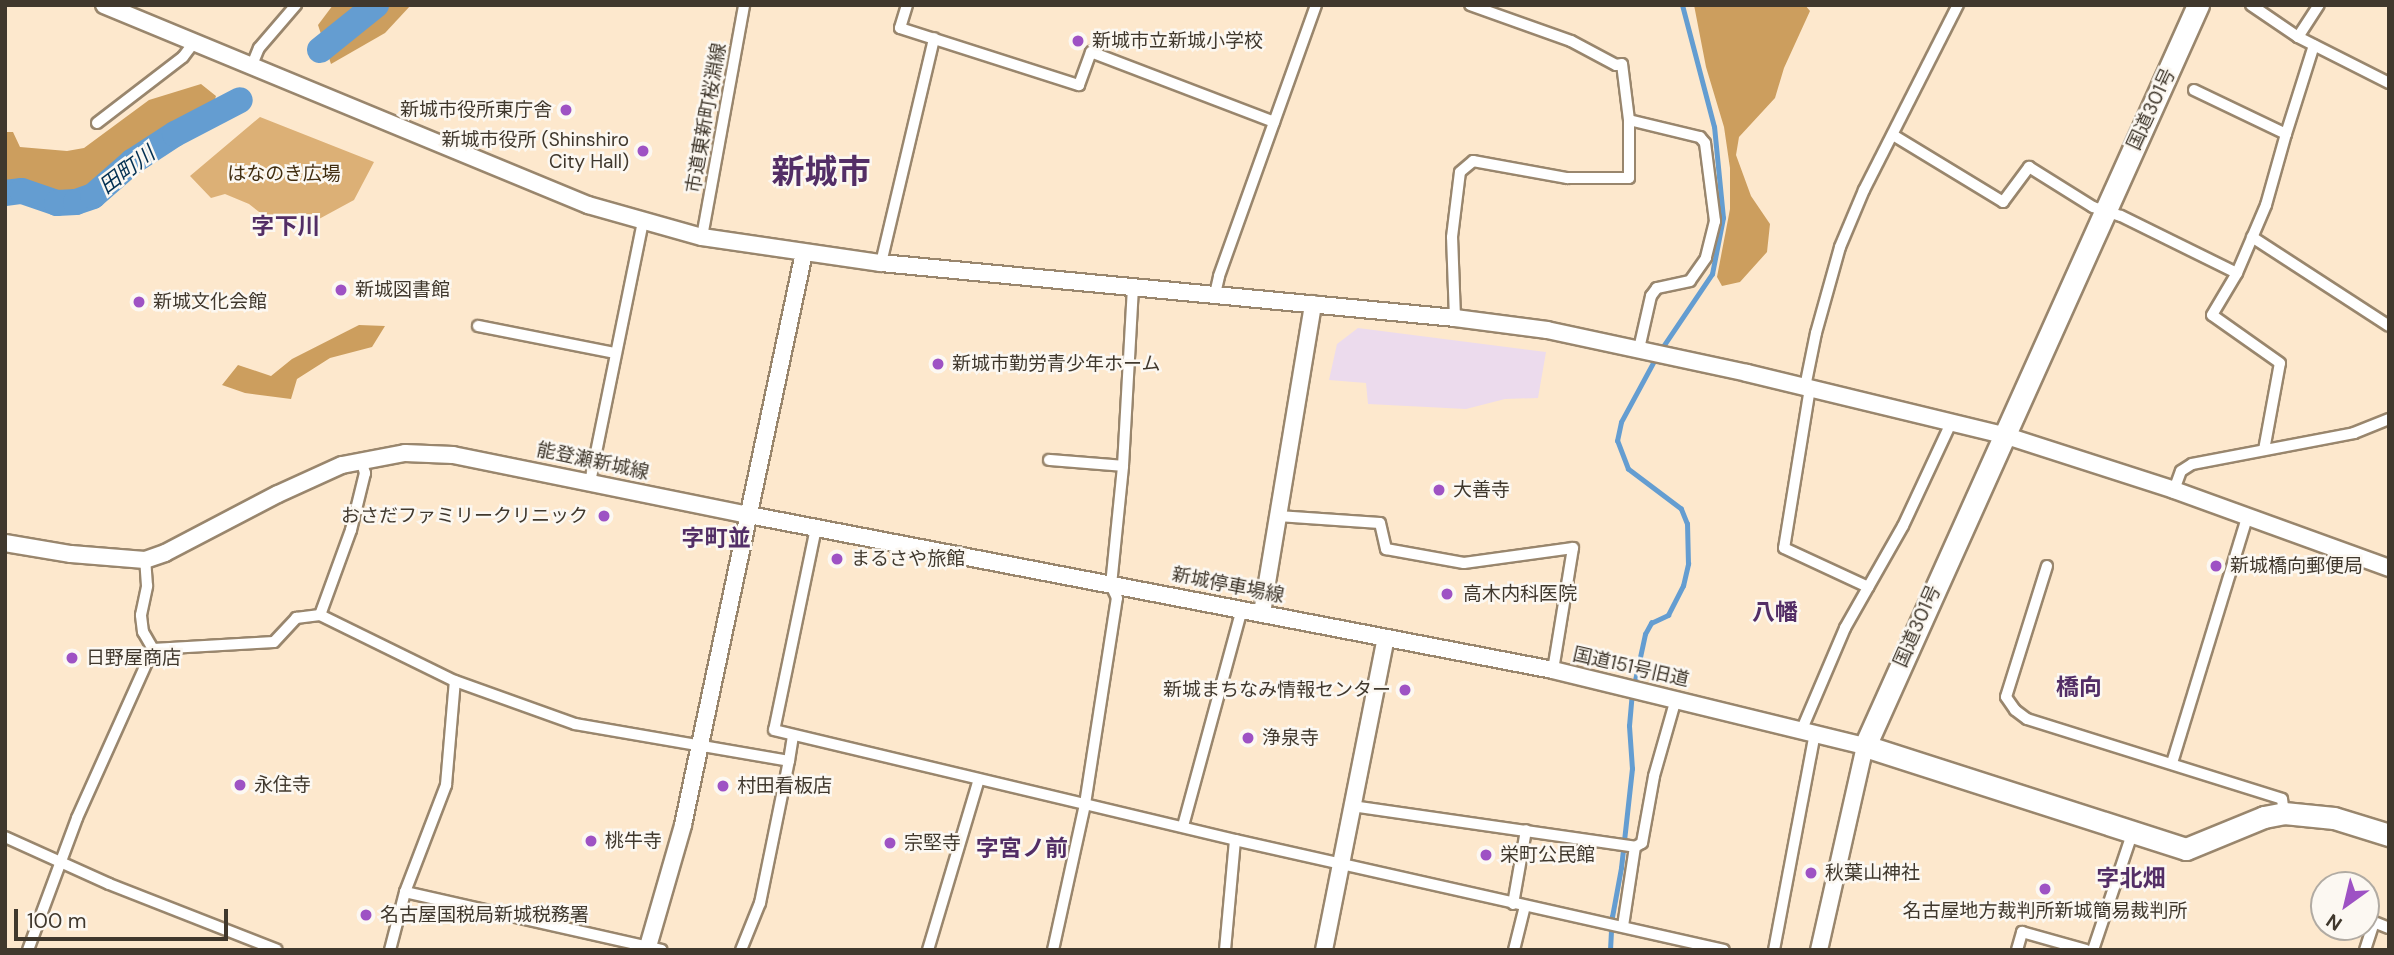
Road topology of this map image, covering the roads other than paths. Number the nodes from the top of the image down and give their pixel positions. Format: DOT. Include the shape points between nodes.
graph roads {
  1 [pos="104,5"];
  2 [pos="296,5"];
  3 [pos="744,5"];
  4 [pos="906,5"];
  5 [pos="1315,5"];
  6 [pos="1470,5"];
  7 [pos="1958,5"];
  8 [pos="2198,5"];
  9 [pos="2250,5"];
  10 [pos="2319,5"];
  11 [pos="2298,37"];
  12 [pos="933,38"];
  13 [pos="195,41"];
  14 [pos="2314,45"];
  15 [pos="251,65"];
  16 [pos="2389,82"];
  17 [pos="2194,90"];
  18 [pos="1629,120"];
  19 [pos="1274,122"];
  20 [pos="97,123"];
  21 [pos="2286,134"];
  22 [pos="1893,135"];
  23 [pos="2105,210"];
  24 [pos="643,222"];
  25 [pos="702,237"];
  26 [pos="2252,237"];
  27 [pos="804,253"];
  28 [pos="881,263"];
  29 [pos="2237,273"];
  30 [pos="1133,287"];
  31 [pos="1216,294"];
  32 [pos="1313,304"];
  33 [pos="1455,318"];
  34 [pos="478,326"];
  35 [pos="2389,326"];
  36 [pos="1644,350"];
  37 [pos="614,353"];
  38 [pos="1807,387"];
  39 [pos="2389,419"];
  40 [pos="1952,421"];
  41 [pos="2004,435"];
  42 [pos="2264,450"];
  43 [pos="362,460"];
  44 [pos="1049,460"];
  45 [pos="1123,466"];
  46 [pos="590,482"];
  47 [pos="2174,490"];
  48 [pos="749,515"];
  49 [pos="1278,516"];
  50 [pos="2247,517"];
  51 [pos="816,528"];
  52 [pos="5,543"];
  53 [pos="145,560"];
  54 [pos="2047,566"];
  55 [pos="2389,568"];
  56 [pos="1111,584"];
  57 [pos="1868,587"];
  58 [pos="1242,609"];
  59 [pos="1262,613"];
  60 [pos="320,614"];
  61 [pos="1386,638"];
  62 [pos="153,649"];
  63 [pos="1553,670"];
  64 [pos="455,681"];
  65 [pos="1676,699"];
  66 [pos="1808,731"];
  67 [pos="793,737"];
  68 [pos="1865,746"];
  69 [pos="701,748"];
  70 [pos="789,761"];
  71 [pos="2172,762"];
  72 [pos="979,779"];
  73 [pos="1085,804"];
  74 [pos="1352,806"];
  75 [pos="2284,813"];
  76 [pos="1183,826"];
  77 [pos="1527,830"];
  78 [pos="2132,834"];
  79 [pos="2389,835"];
  80 [pos="5,837"];
  81 [pos="1235,840"];
  82 [pos="1628,846"];
  83 [pos="61,862"];
  84 [pos="1340,864"];
  85 [pos="405,892"];
  86 [pos="1519,905"];
  87 [pos="1615,925"];
  88 [pos="2389,928"];
  89 [pos="652,949"];
  90 [pos="28,950"];
  91 [pos="277,950"];
  92 [pos="390,950"];
  93 [pos="741,950"];
  94 [pos="928,950"];
  95 [pos="1052,950"];
  96 [pos="1225,950"];
  97 [pos="1324,950"];
  98 [pos="1514,950"];
  99 [pos="1724,950"];
  100 [pos="1774,950"];
  101 [pos="1819,950"];
  102 [pos="2017,950"];
  103 [pos="2086,950"];
  104 [pos="2093,950"];
  105 [pos="2365,950"];
  1 -- 13 [label="street"];
  2 -- 15 [label="street" via="259,48"];
  3 -- 25 [label="street, 市道東新町桜淵線"];
  4 -- 12 [label="street" via="900,28"];
  5 -- 19 [label="street"];
  6 -- 18 [label="street" via="1622,64"];
  7 -- 22 [label="street"];
  8 -- 23 [label="highway, 国道301号"];
  9 -- 11 [label="street"];
  10 -- 11 [label="street"];
  11 -- 14 [label="street"];
  12 -- 19 [label="street" via="1079,85 1091,52"];
  12 -- 28 [label="street"];
  13 -- 15 [label="street"];
  13 -- 20 [label="street" via="183,57"];
  14 -- 16 [label="street"];
  14 -- 21 [label="street"];
  15 -- 24 [label="street" via="588,205"];
  17 -- 21 [label="street"];
  18 -- 33 [label="street" via="1629,178 1567,178 1473,161 1460,172 1452,237"];
  18 -- 36 [label="street" via="1700,136 1705,143 1715,221 1706,258 1690,281 1657,288 1651,296"];
  19 -- 31 [label="street"];
  21 -- 26 [label="street"];
  22 -- 23 [label="street" via="2003,202 2029,167"];
  22 -- 38 [label="street" via="1840,247 1815,333"];
  23 -- 29 [label="street"];
  23 -- 41 [label="highway, 国道301号"];
  24 -- 25 [label="street"];
  24 -- 37 [label="street"];
  25 -- 27 [label="street"];
  26 -- 29 [label="street"];
  26 -- 35 [label="street"];
  27 -- 28 [label="street"];
  27 -- 48 [label="street"];
  28 -- 30 [label="street"];
  29 -- 42 [label="street" via="2211,315 2280,363"];
  30 -- 31 [label="street"];
  30 -- 45 [label="street"];
  31 -- 32 [label="street"];
  32 -- 33 [label="street"];
  32 -- 49 [label="street"];
  33 -- 36 [label="street" via="1547,330"];
  34 -- 37 [label="street"];
  36 -- 38 [label="street"];
  37 -- 46 [label="street"];
  38 -- 40 [label="street"];
  38 -- 57 [label="street" via="1784,548"];
  39 -- 42 [label="street" via="2354,433"];
  40 -- 41 [label="street"];
  40 -- 57 [label="street" via="1903,526"];
  41 -- 47 [label="street"];
  41 -- 68 [label="highway, 国道301号"];
  42 -- 47 [label="street" via="2192,464 2181,471"];
  43 -- 46 [label="street, 能登瀬新城線" via="405,453 453,454"];
  43 -- 53 [label="street, 能登瀬新城線" via="319,474"];
  43 -- 60 [label="street" via="365,473 351,530"];
  44 -- 45 [label="street"];
  45 -- 56 [label="street"];
  46 -- 48 [label="street, 能登瀬新城線"];
  47 -- 50 [label="street"];
  48 -- 51 [label="street, 新城停車場線"];
  48 -- 69 [label="street"];
  49 -- 59 [label="street"];
  49 -- 63 [label="street" via="1380,523 1386,549 1464,563 1573,548"];
  50 -- 55 [label="street"];
  50 -- 71 [label="street"];
  51 -- 56 [label="street, 新城停車場線"];
  51 -- 67 [label="street" via="774,730"];
  52 -- 53 [label="street, 能登瀬新城線"];
  53 -- 62 [label="street" via="147,586 141,615 143,632"];
  54 -- 71 [label="street" via="2006,697 2027,719"];
  56 -- 58 [label="street, 新城停車場線"];
  56 -- 73 [label="street" via="1117,598"];
  57 -- 66 [label="street" via="1845,628"];
  58 -- 59 [label="street, 新城停車場線"];
  58 -- 76 [label="street"];
  59 -- 61 [label="street, 新城停車場線"];
  60 -- 62 [label="street" via="296,618 274,642"];
  60 -- 64 [label="street"];
  61 -- 63 [label="street, 国道151号旧道"];
  61 -- 74 [label="street"];
  62 -- 83 [label="street" via="76,818"];
  63 -- 65 [label="street, 国道151号旧道"];
  64 -- 69 [label="street" via="575,724"];
  64 -- 85 [label="street" via="446,785"];
  65 -- 66 [label="street, 国道151号旧道"];
  65 -- 82 [label="street" via="1654,776 1642,844"];
  66 -- 68 [label="street, 国道151号旧道"];
  66 -- 100 [label="street"];
  67 -- 70 [label="street"];
  67 -- 72 [label="street"];
  68 -- 78 [label="highway"];
  68 -- 101 [label="street"];
  69 -- 70 [label="street"];
  69 -- 89 [label="street"];
  70 -- 93 [label="street" via="760,903"];
  71 -- 75 [label="street" via="2282,799"];
  72 -- 73 [label="street"];
  72 -- 94 [label="street"];
  73 -- 76 [label="street"];
  73 -- 95 [label="street"];
  74 -- 77 [label="street"];
  74 -- 84 [label="street"];
  75 -- 78 [label="highway" via="2186,849"];
  75 -- 79 [label="highway" via="2333,818"];
  76 -- 81 [label="street"];
  77 -- 82 [label="street"];
  77 -- 86 [label="street"];
  78 -- 104 [label="street"];
  80 -- 83 [label="street"];
  81 -- 84 [label="street"];
  81 -- 96 [label="street"];
  82 -- 87 [label="street"];
  83 -- 90 [label="street"];
  83 -- 91 [label="street"];
  84 -- 86 [label="street"];
  84 -- 97 [label="street"];
  85 -- 89 [label="street"];
  85 -- 92 [label="street"];
  86 -- 87 [label="street"];
  86 -- 98 [label="street"];
  87 -- 99 [label="street"];
  88 -- 105 [label="street" via="2374,922"];
  102 -- 103 [label="street" via="2022,932"];
}
